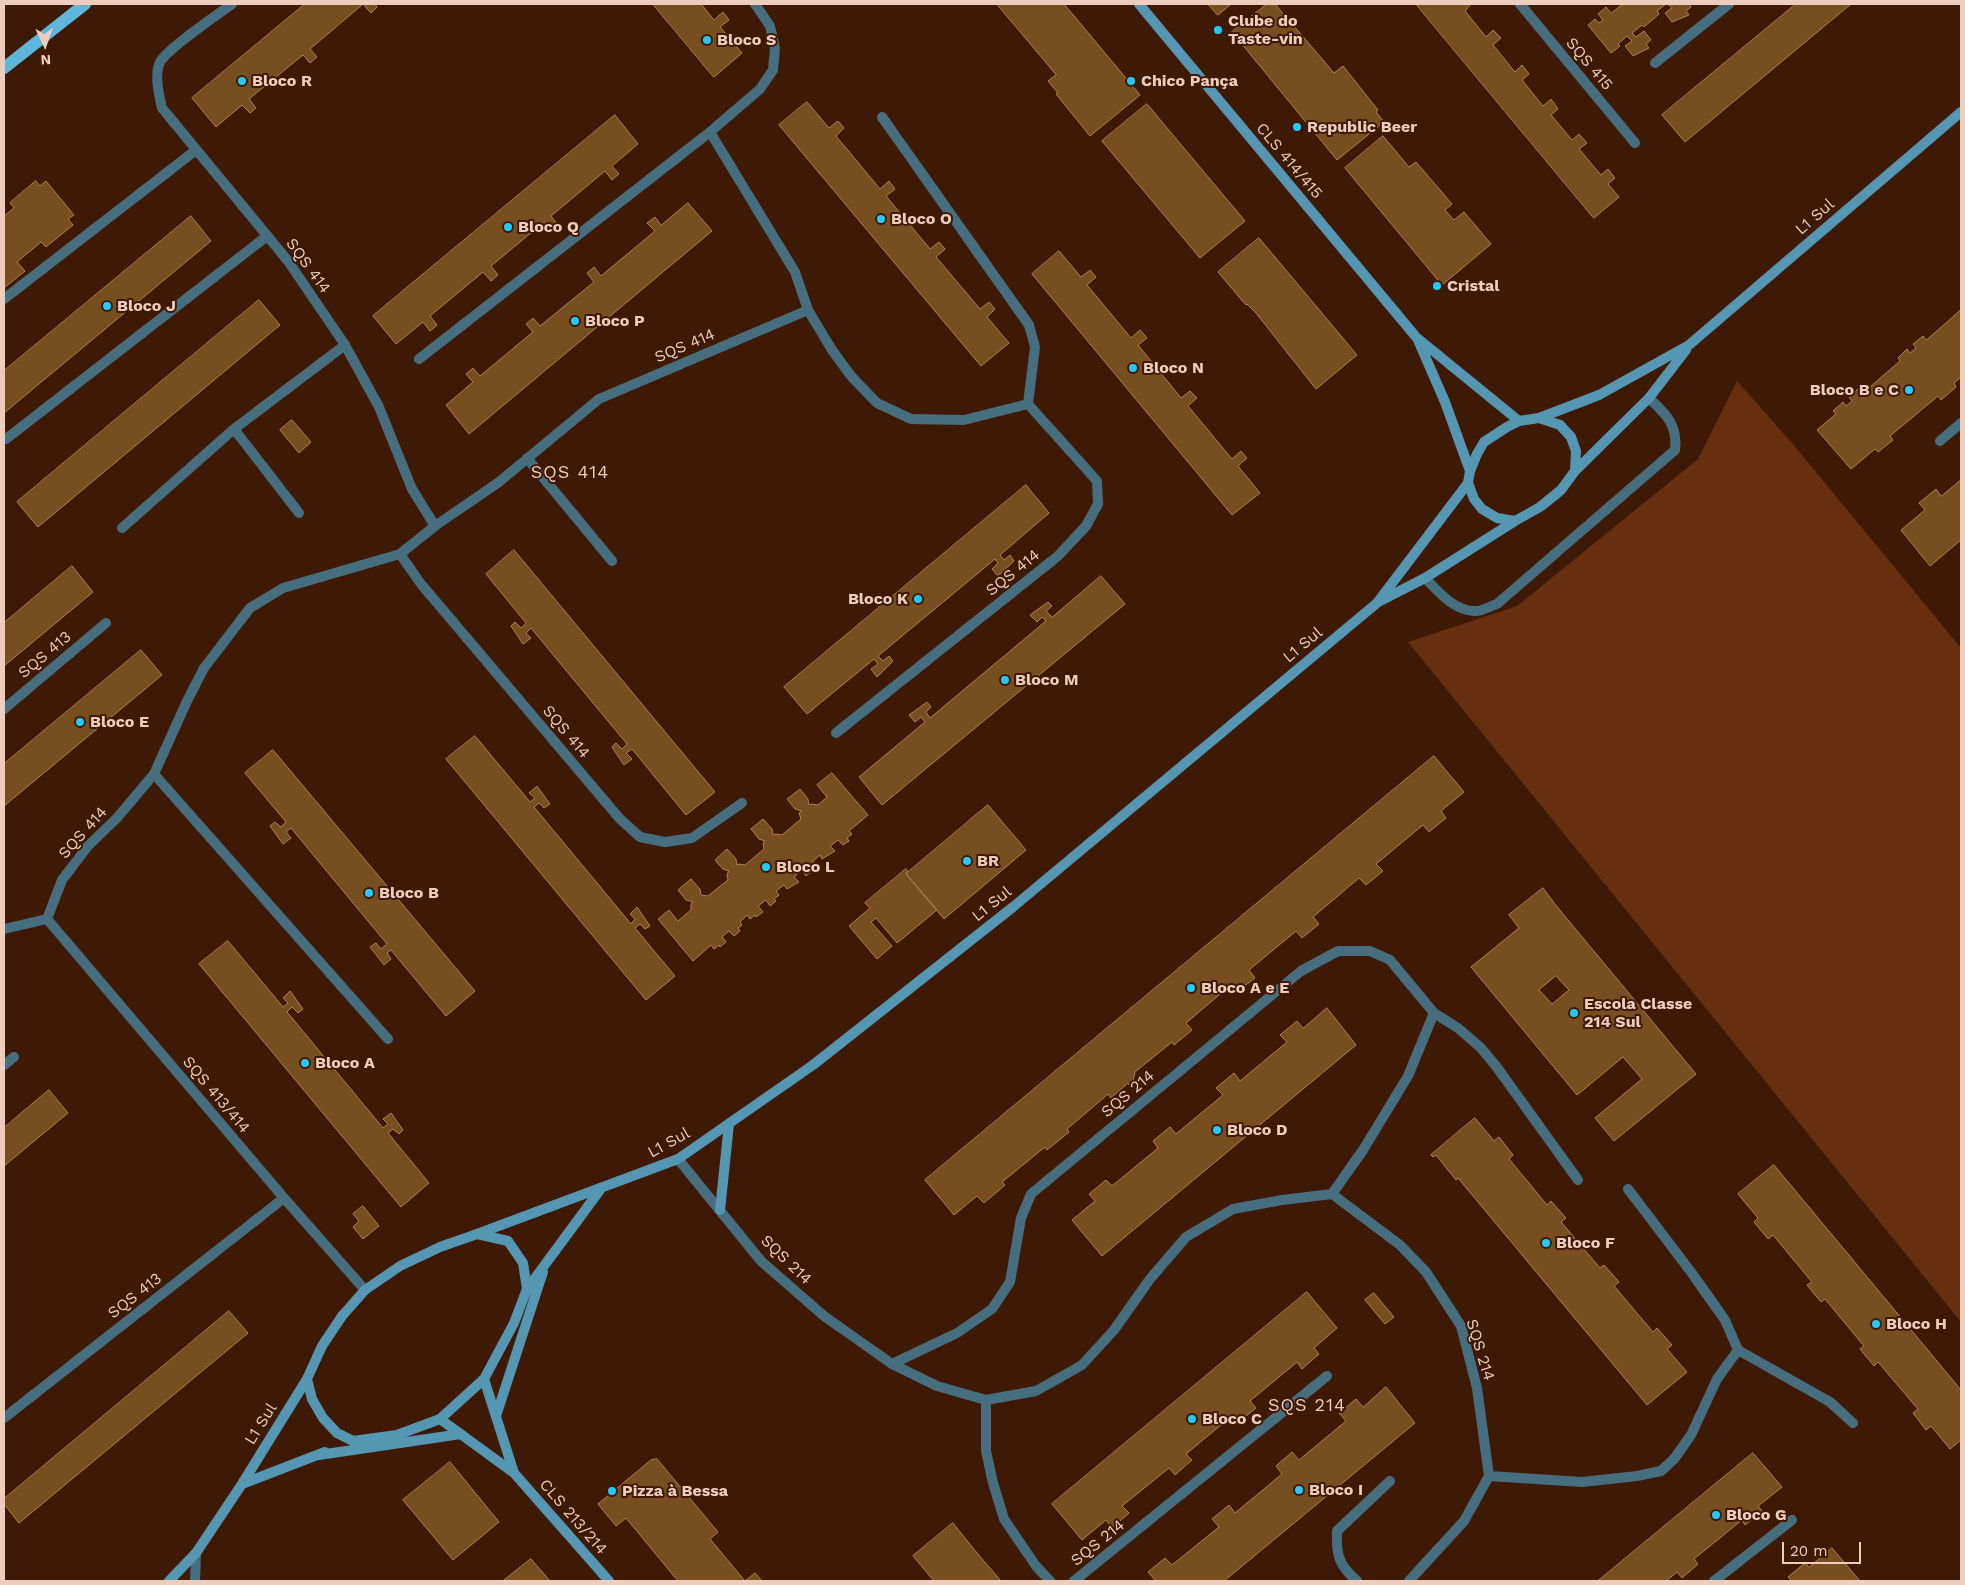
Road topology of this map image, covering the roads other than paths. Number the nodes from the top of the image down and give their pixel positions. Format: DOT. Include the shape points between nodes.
graph roads {
  1 [pos="86,4"];
  2 [pos="232,4"];
  3 [pos="755,4"];
  4 [pos="1139,4"];
  5 [pos="1520,4"];
  6 [pos="1729,4"];
  7 [pos="1655,63"];
  8 [pos="4,68"];
  9 [pos="1961,112"];
  10 [pos="882,117"];
  11 [pos="710,132"];
  12 [pos="1635,142"];
  13 [pos="196,150"];
  14 [pos="268,236"];
  15 [pos="4,299"];
  16 [pos="808,310"];
  17 [pos="1416,337"];
  18 [pos="345,345"];
  19 [pos="1689,345"];
  20 [pos="419,359"];
  21 [pos="1649,398"];
  22 [pos="1028,404"];
  23 [pos="1540,418"];
  24 [pos="1519,422"];
  25 [pos="1961,423"];
  26 [pos="234,429"];
  27 [pos="6,439"];
  28 [pos="1940,441"];
  29 [pos="527,458"];
  30 [pos="1470,471"];
  31 [pos="1575,471"];
  32 [pos="1468,483"];
  33 [pos="298,513"];
  34 [pos="1515,521"];
  35 [pos="435,526"];
  36 [pos="122,528"];
  37 [pos="400,554"];
  38 [pos="612,561"];
  39 [pos="1426,578"];
  40 [pos="1377,603"];
  41 [pos="106,623"];
  42 [pos="4,709"];
  43 [pos="836,733"];
  44 [pos="154,774"];
  45 [pos="742,803"];
  46 [pos="47,919"];
  47 [pos="4,929"];
  48 [pos="1434,1014"];
  49 [pos="388,1039"];
  50 [pos="14,1057"];
  51 [pos="4,1066"];
  52 [pos="729,1124"];
  53 [pos="678,1159"];
  54 [pos="1578,1180"];
  55 [pos="600,1189"];
  56 [pos="1628,1189"];
  57 [pos="1332,1194"];
  58 [pos="284,1198"];
  59 [pos="720,1210"];
  60 [pos="477,1234"];
  61 [pos="548,1259"];
  62 [pos="527,1289"];
  63 [pos="364,1290"];
  64 [pos="1738,1350"];
  65 [pos="892,1364"];
  66 [pos="1327,1376"];
  67 [pos="307,1378"];
  68 [pos="484,1379"];
  69 [pos="986,1400"];
  70 [pos="496,1416"];
  71 [pos="4,1418"];
  72 [pos="440,1419"];
  73 [pos="1853,1423"];
  74 [pos="461,1434"];
  75 [pos="353,1442"];
  76 [pos="319,1455"];
  77 [pos="514,1473"];
  78 [pos="1489,1476"];
  79 [pos="1390,1481"];
  80 [pos="242,1484"];
  81 [pos="1792,1520"];
  82 [pos="196,1553"];
  83 [pos="168,1581"];
  84 [pos="195,1581"];
  85 [pos="609,1581"];
  86 [pos="1050,1581"];
  87 [pos="1074,1581"];
  88 [pos="1357,1581"];
  89 [pos="1409,1581"];
  90 [pos="1714,1581"];
  1 -- 8 [label="main road"];
  2 -- 13 [label="street, SQS 414" via="160,63 157,87 162,108"];
  3 -- 11 [label="street" via="774,36 773,70 760,89"];
  4 -- 17 [label="street, CLS 414/415"];
  5 -- 12 [label="street, SQS 415"];
  6 -- 7 [label="street"];
  9 -- 19 [label="street, L1 Sul"];
  10 -- 22 [label="street" via="1029,325 1035,347"];
  11 -- 16 [label="street" via="795,272"];
  11 -- 20 [label="street"];
  13 -- 14 [label="street, SQS 414"];
  13 -- 15 [label="street"];
  14 -- 18 [label="street, SQS 414"];
  14 -- 27 [label="street, SQS 414"];
  16 -- 22 [label="street" via="851,376 877,403 911,419 964,420"];
  16 -- 29 [label="street, SQS 414" via="599,399"];
  17 -- 24 [label="street, CLS 414/415"];
  17 -- 30 [label="street, CLS 414/415" via="1445,402"];
  18 -- 26 [label="street"];
  18 -- 35 [label="street, SQS 414" via="379,407 412,490"];
  19 -- 21 [label="street, L1 Sul"];
  19 -- 23 [label="street, L1 Sul" via="1599,395"];
  21 -- 31 [label="street, L1 Sul"];
  21 -- 39 [label="street" via="1668,417 1676,438 1674,450 1497,604 1475,612 1460,608 1446,600"];
  22 -- 43 [label="street, SQS 414" via="1097,481 1098,504 1086,526 1058,556"];
  23 -- 24 [label="street"];
  23 -- 31 [label="street" via="1560,425 1571,437 1576,451"];
  24 -- 30 [label="street" via="1484,442"];
  25 -- 28 [label="street"];
  26 -- 33 [label="street"];
  26 -- 36 [label="street"];
  29 -- 35 [label="street, SQS 414" via="499,482"];
  29 -- 38 [label="street"];
  30 -- 32 [label="street"];
  31 -- 34 [label="street" via="1540,507"];
  32 -- 34 [label="street" via="1482,509 1498,518"];
  32 -- 40 [label="street, L1 Sul"];
  34 -- 39 [label="street, L1 Sul"];
  35 -- 37 [label="street, SQS 414"];
  37 -- 44 [label="street, SQS 414" via="283,588 250,608 204,668"];
  37 -- 45 [label="street, SQS 414" via="421,584 620,820 640,837 665,842 692,838"];
  39 -- 40 [label="street, L1 Sul"];
  40 -- 52 [label="street, L1 Sul" via="1013,907 814,1065"];
  41 -- 42 [label="street, SQS 413"];
  44 -- 46 [label="street, SQS 414" via="67,873"];
  44 -- 49 [label="street"];
  46 -- 47 [label="street"];
  46 -- 58 [label="street, SQS 413/414"];
  48 -- 54 [label="street, SQS 214" via="1458,1028 1481,1048"];
  48 -- 57 [label="street" via="1408,1076"];
  48 -- 65 [label="street, SQS 214" via="1390,960 1370,952 1338,951 1301,971 1031,1194 1021,1218 1010,1282 992,1310 957,1333"];
  50 -- 51 [label="street"];
  52 -- 53 [label="street, L1 Sul"];
  52 -- 59 [label="street"];
  53 -- 55 [label="street, L1 Sul"];
  53 -- 59 [label="street, SQS 214"];
  55 -- 60 [label="street, L1 Sul"];
  55 -- 61 [label="street"];
  56 -- 64 [label="street" via="1725,1320"];
  57 -- 69 [label="street, SQS 214" via="1233,1209 1186,1237 1150,1279 1114,1330 1082,1365 1036,1391"];
  57 -- 78 [label="street, SQS 214" via="1400,1245 1426,1272 1460,1326 1477,1388"];
  58 -- 63 [label="street, SQS 413/414"];
  58 -- 71 [label="street, SQS 413"];
  59 -- 65 [label="street, SQS 214" via="761,1261 824,1316"];
  60 -- 62 [label="street" via="508,1241 523,1262"];
  60 -- 63 [label="street, L1 Sul" via="400,1266"];
  61 -- 62 [label="street"];
  61 -- 70 [label="street"];
  62 -- 68 [label="street" via="514,1323"];
  63 -- 67 [label="street, L1 Sul" via="322,1346"];
  64 -- 73 [label="street" via="1830,1402"];
  64 -- 78 [label="street" via="1717,1379 1691,1434 1674,1459 1661,1470 1582,1482"];
  65 -- 69 [label="street, SQS 214" via="937,1386"];
  66 -- 87 [label="street, SQS 214"];
  67 -- 75 [label="street" via="312,1399 323,1418 337,1433"];
  67 -- 80 [label="street, L1 Sul"];
  68 -- 70 [label="street, CLS 213/214"];
  68 -- 72 [label="street"];
  69 -- 86 [label="street" via="986,1450 1004,1519"];
  70 -- 77 [label="street, CLS 213/214"];
  72 -- 74 [label="street, CLS 213/214"];
  72 -- 75 [label="street" via="397,1435"];
  74 -- 76 [label="street"];
  74 -- 77 [label="street, CLS 213/214"];
  75 -- 76 [label="street"];
  76 -- 80 [label="street"];
  77 -- 85 [label="street, CLS 213/214"];
  78 -- 89 [label="street" via="1464,1520"];
  79 -- 88 [label="street" via="1337,1531 1336,1547 1342,1567"];
  80 -- 82 [label="street, L1 Sul"];
  81 -- 90 [label="street"];
  82 -- 83 [label="street, L1 Sul"];
  82 -- 84 [label="street"];
}
